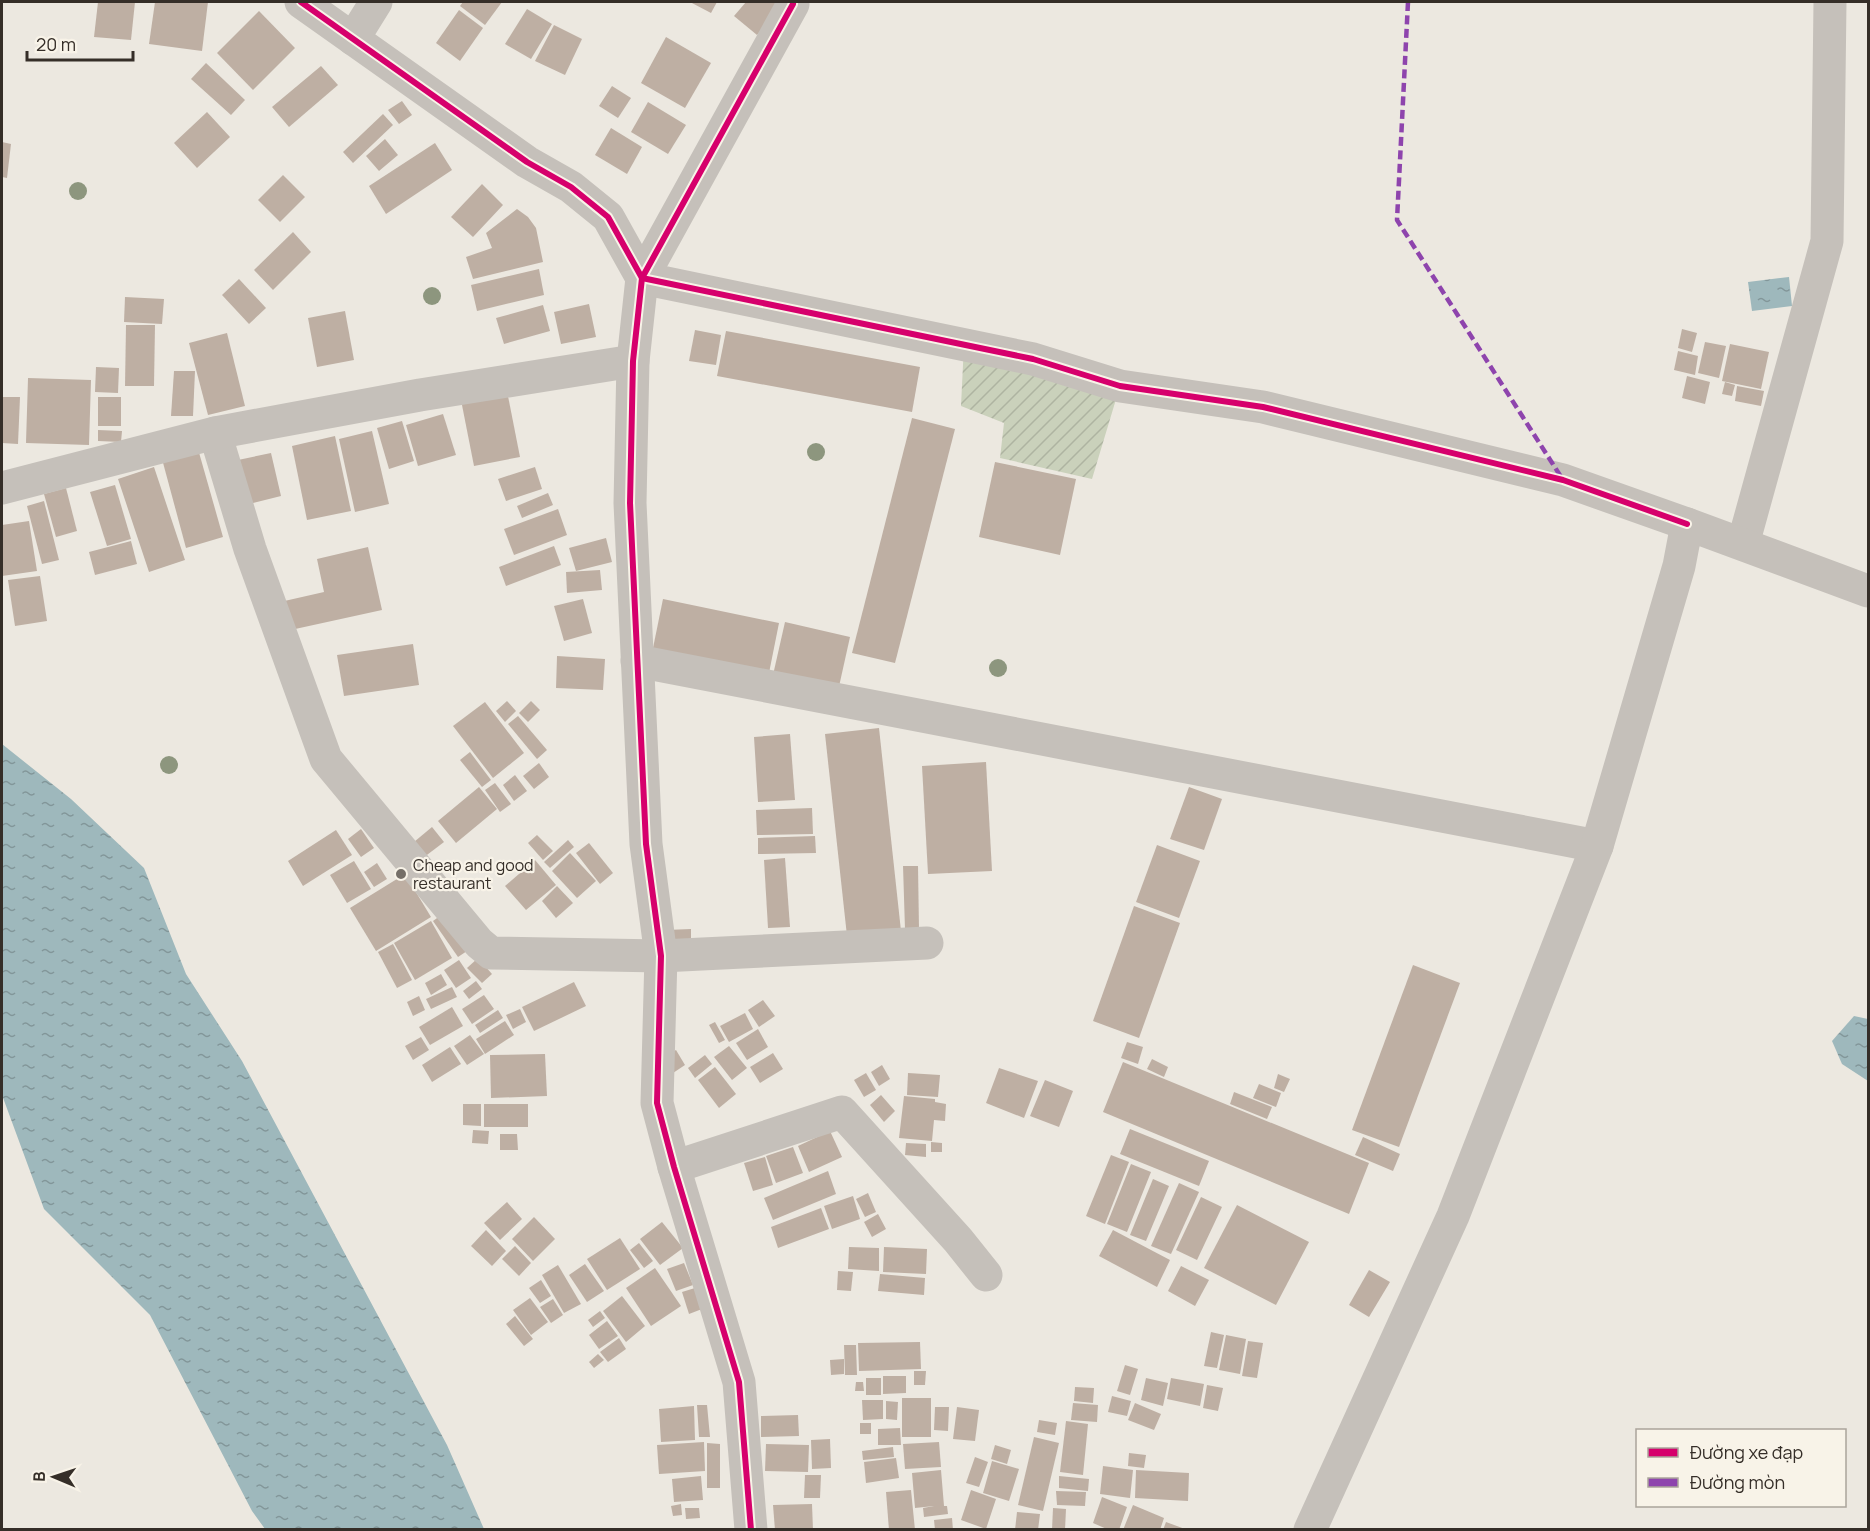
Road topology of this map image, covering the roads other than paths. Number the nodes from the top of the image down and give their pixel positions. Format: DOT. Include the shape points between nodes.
graph roads {
  1 [pos="301,2"];
  2 [pos="376,2"];
  3 [pos="1830,2"];
  4 [pos="793,4"];
  5 [pos="353,39"];
  6 [pos="642,278"];
  7 [pos="633,362"];
  8 [pos="215,433"];
  9 [pos="2,488"];
  10 [pos="1687,524"];
  11 [pos="1743,544"];
  12 [pos="1869,591"];
  13 [pos="637,661"];
  14 [pos="1597,846"];
  15 [pos="927,943"];
  16 [pos="661,956"];
  17 [pos="674,1167"];
  18 [pos="986,1275"];
  19 [pos="751,1530"];
  20 [pos="1310,1530"];
  1 -- 5 [label="street"];
  2 -- 5 [label="street"];
  3 -- 11 [label="street" via="1827,241"];
  4 -- 6 [label="street"];
  5 -- 6 [label="street" via="527,162 571,187 608,217"];
  6 -- 7 [label="street"];
  6 -- 10 [label="street" via="1033,359 1120,387 1274,410 1563,480"];
  7 -- 8 [label="street" via="420,395"];
  7 -- 13 [label="street" via="630,503"];
  8 -- 9 [label="street"];
  8 -- 16 [label="street" via="250,549 326,759 479,943 491,953"];
  10 -- 11 [label="street"];
  10 -- 14 [label="street"];
  11 -- 12 [label="street"];
  13 -- 14 [label="street"];
  13 -- 16 [label="street" via="646,844"];
  14 -- 20 [label="street" via="1453,1216"];
  15 -- 16 [label="street"];
  16 -- 17 [label="street" via="657,1103"];
  17 -- 18 [label="street" via="842,1112"];
  17 -- 19 [label="street" via="739,1382"];
}
